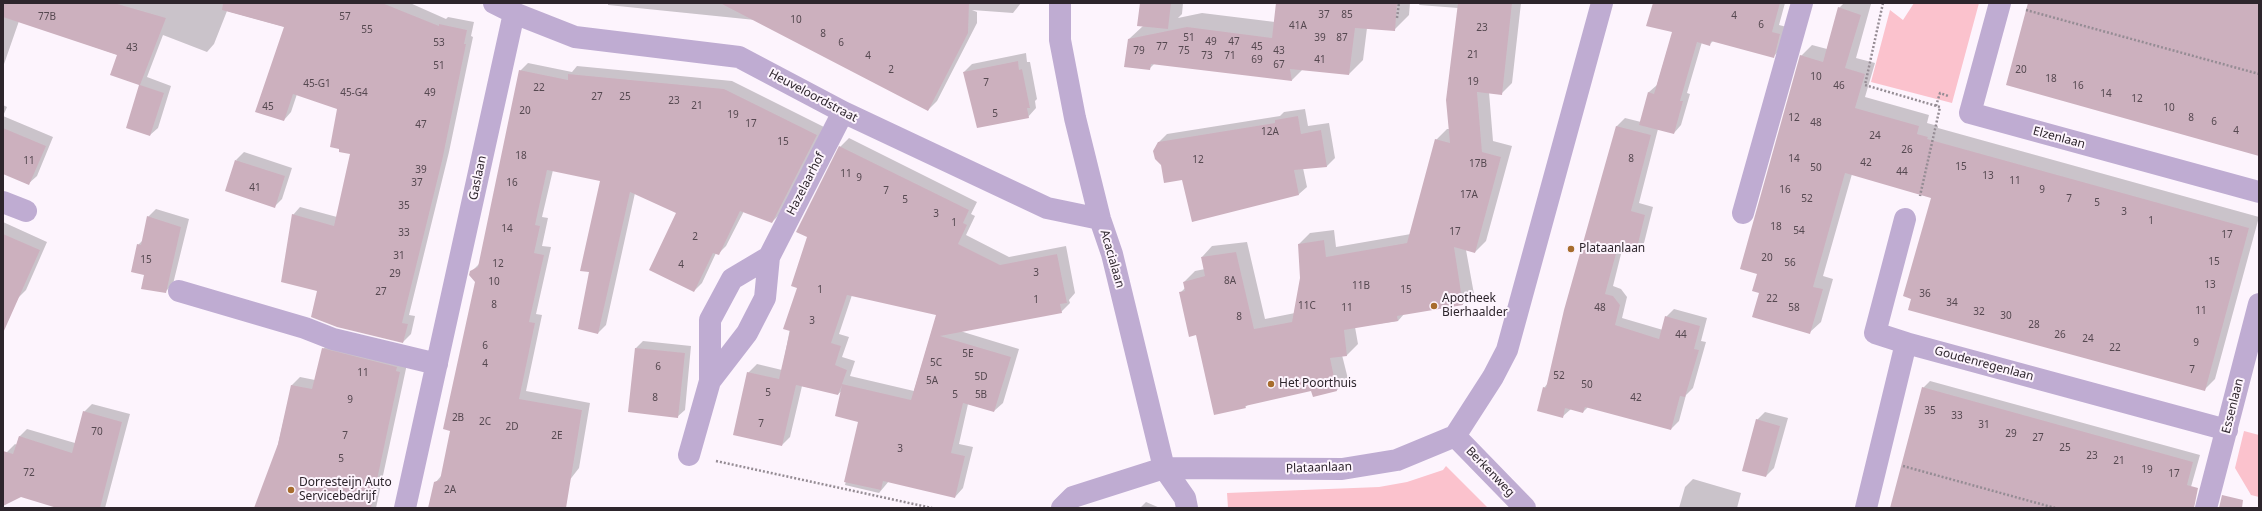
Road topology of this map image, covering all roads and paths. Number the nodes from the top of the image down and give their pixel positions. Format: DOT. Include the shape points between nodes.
graph roads {
  1 [pos="494,3"];
  2 [pos="1060,3"];
  3 [pos="1399,3"];
  4 [pos="1602,3"];
  5 [pos="1802,3"];
  6 [pos="1883,3"];
  7 [pos="2000,3"];
  8 [pos="2025,9"];
  9 [pos="514,12"];
  10 [pos="1397,18"];
  11 [pos="2259,74"];
  12 [pos="843,112"];
  13 [pos="2259,192"];
  14 [pos="3,202"];
  15 [pos="26,211"];
  16 [pos="1743,213"];
  17 [pos="1905,219"];
  18 [pos="1100,220"];
  19 [pos="769,257"];
  20 [pos="179,291"];
  21 [pos="2259,304"];
  22 [pos="1906,342"];
  23 [pos="437,364"];
  24 [pos="710,381"];
  25 [pos="2227,430"];
  26 [pos="1455,436"];
  27 [pos="689,455"];
  28 [pos="1878,459"];
  29 [pos="1164,468"];
  30 [pos="405,508"];
  31 [pos="932,508"];
  32 [pos="1062,508"];
  33 [pos="1188,508"];
  34 [pos="1525,508"];
  35 [pos="1866,508"];
  36 [pos="2055,508"];
  37 [pos="2206,508"];
  1 -- 9 [label="street"];
  2 -- 18 [label="street, Acacialaan" via="1060,40 1073,110"];
  3 -- 10 [label="path"];
  4 -- 26 [label="street" via="1507,350"];
  5 -- 16 [label="street"];
  6 -- 17 [label="path" via="1865,85 1940,108 1920,197"];
  7 -- 13 [label="street, Elzenlaan" via="1970,113"];
  8 -- 11 [label="path"];
  9 -- 12 [label="street, Heuveloordstraat" via="575,37 739,57"];
  9 -- 23 [label="street, Gaslaan"];
  12 -- 18 [label="street, Heuveloordstraat" via="1047,208"];
  12 -- 19 [label="street, Hazelaarhof"];
  14 -- 15 [label="street"];
  17 -- 22 [label="street, Goudenregenlaan" via="1875,333"];
  18 -- 29 [label="street, Acacialaan" via="1112,254"];
  19 -- 24 [label="street, Hazelaarhof" via="765,298 747,332"];
  19 -- 24 [label="street, Hazelaarhof" via="732,279 710,320"];
  20 -- 23 [label="street" via="333,339"];
  21 -- 25 [label="street, Essenlaan"];
  22 -- 25 [label="street, Goudenregenlaan"];
  22 -- 28 [label="street"];
  23 -- 30 [label="street, Gaslaan"];
  24 -- 27 [label="street, Hazelaarhof"];
  25 -- 37 [label="street, Essenlaan"];
  26 -- 29 [label="street, Plataanlaan" via="1397,460 1342,469"];
  26 -- 34 [label="street, Berkenweg"];
  27 -- 31 [label="path"];
  28 -- 35 [label="street"];
  28 -- 36 [label="path"];
  29 -- 32 [label="street, Plataanlaan" via="1073,497"];
  29 -- 33 [label="street, Acacialaan" via="1185,498"];
}
